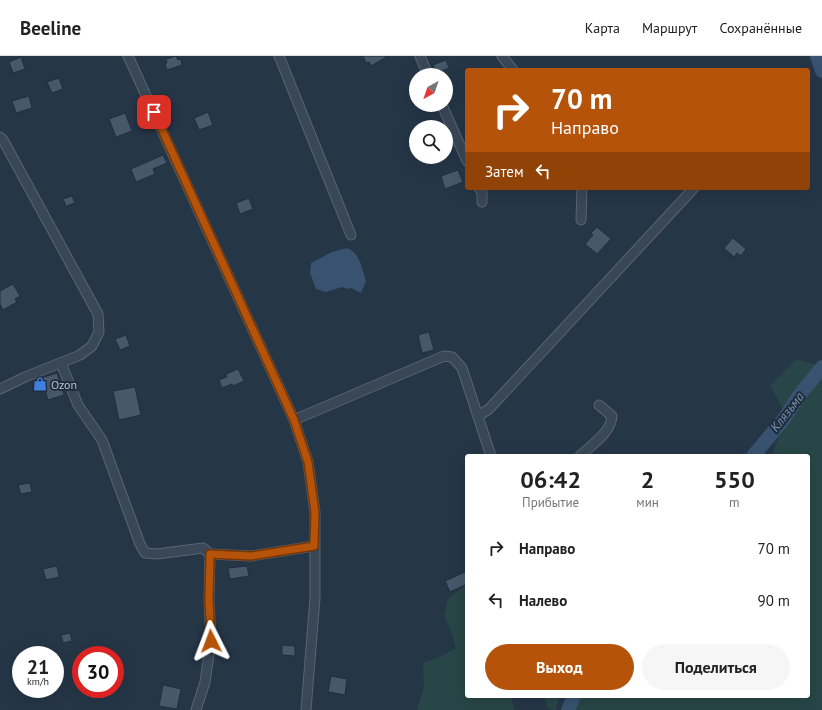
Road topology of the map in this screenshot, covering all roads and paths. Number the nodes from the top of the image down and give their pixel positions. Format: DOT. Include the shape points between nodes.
graph roads {
  1 [pos="128,56"];
  2 [pos="279,56"];
  3 [pos="420,56"];
  4 [pos="502,56"];
  5 [pos="425,68"];
  6 [pos="511,68"];
  7 [pos="445,112"];
  8 [pos="0,137"];
  9 [pos="465,157"];
  10 [pos="480,190"];
  11 [pos="582,190"];
  12 [pos="692,190"];
  13 [pos="482,202"];
  14 [pos="581,220"];
  15 [pos="351,235"];
  16 [pos="61,363"];
  17 [pos="0,389"];
  18 [pos="599,405"];
  19 [pos="478,416"];
  20 [pos="294,420"];
  21 [pos="490,454"];
  22 [pos="582,454"];
  23 [pos="314,546"];
  24 [pos="210,554"];
  25 [pos="196,710"];
  26 [pos="306,710"];
  1 -- 20 [label="street"];
  2 -- 15 [label="street"];
  3 -- 5 [label="street"];
  4 -- 6 [label="street"];
  7 -- 9 [label="street"];
  8 -- 16 [label="street" via="98,314 100,332 92,346 80,355"];
  10 -- 13 [label="street"];
  11 -- 14 [label="street"];
  12 -- 19 [label="street" via="489,409"];
  16 -- 17 [label="street"];
  16 -- 24 [label="street" via="78,405 102,440 145,553 157,554 204,548"];
  18 -- 22 [label="street" via="612,416 611,422 604,433"];
  19 -- 20 [label="street" via="462,368 452,357 444,356"];
  19 -- 21 [label="street"];
  20 -- 23 [label="street" via="308,462 315,512"];
  23 -- 24 [label="street" via="251,556"];
  23 -- 26 [label="street" via="315,598"];
  24 -- 25 [label="street" via="211,641 205,682"];
}
